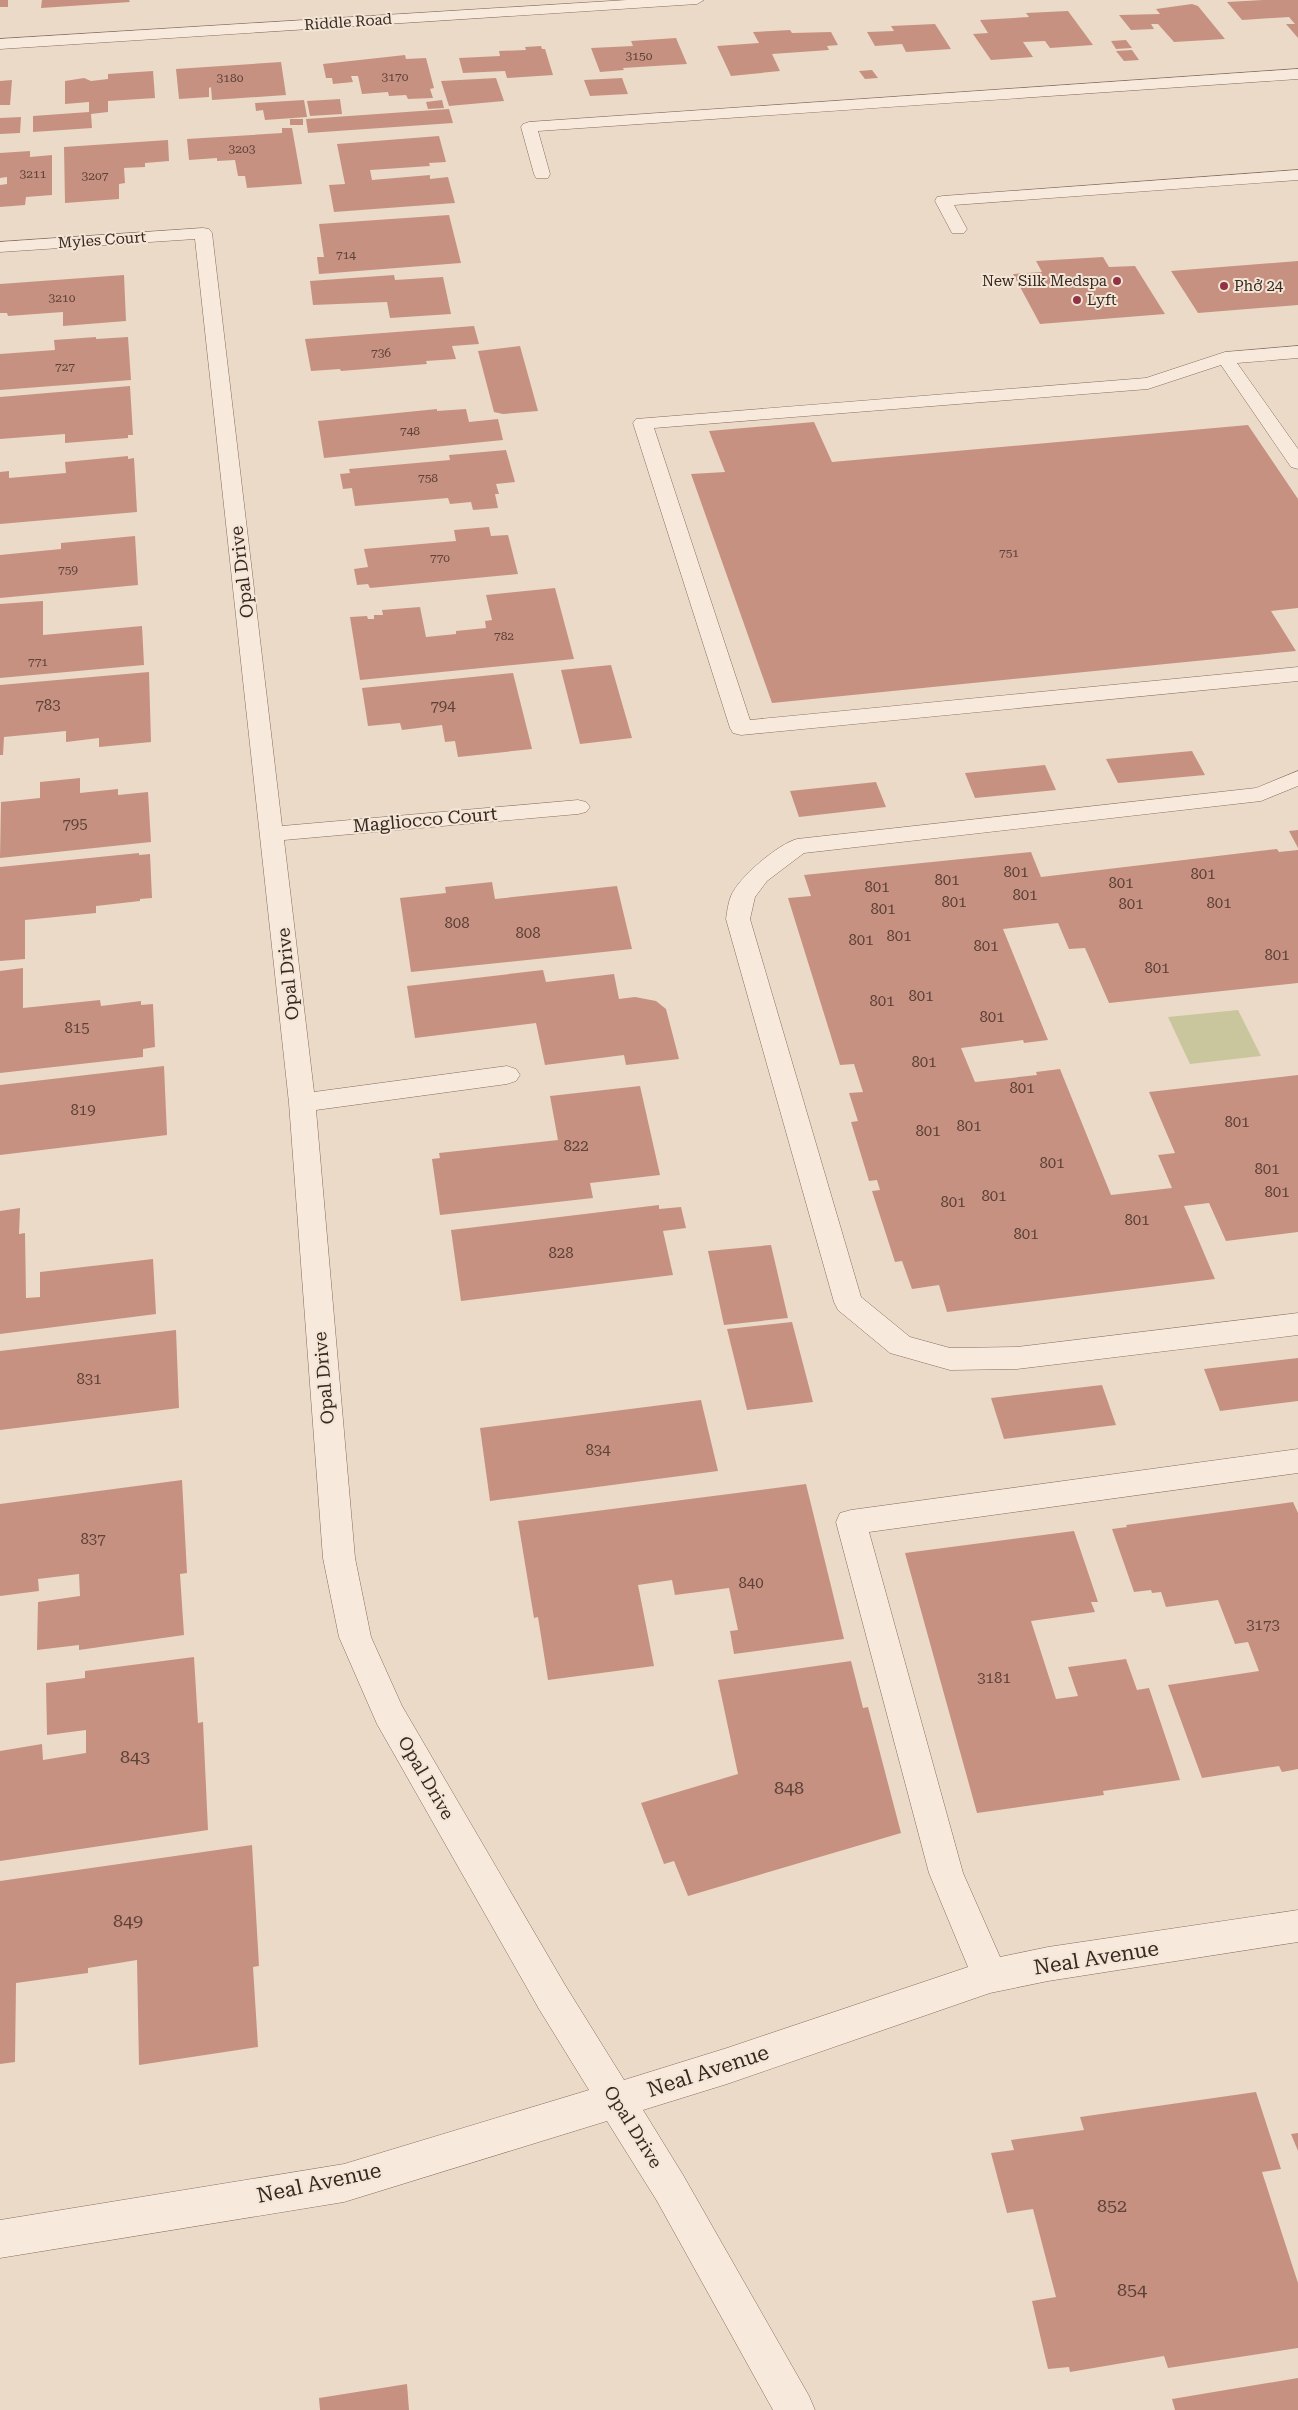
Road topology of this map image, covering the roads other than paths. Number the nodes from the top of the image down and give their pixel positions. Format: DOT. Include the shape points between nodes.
graph roads {
  1 [pos="697,0"];
  2 [pos="0,44"];
  3 [pos="1298,74"];
  4 [pos="542,174"];
  5 [pos="1298,175"];
  6 [pos="958,229"];
  7 [pos="203,233"];
  8 [pos="0,247"];
  9 [pos="1298,352"];
  10 [pos="1225,358"];
  11 [pos="1298,463"];
  12 [pos="1298,674"];
  13 [pos="1298,778"];
  14 [pos="578,807"];
  15 [pos="273,834"];
  16 [pos="507,1075"];
  17 [pos="302,1102"];
  18 [pos="1298,1324"];
  19 [pos="1298,1461"];
  20 [pos="1298,1926"];
  21 [pos="990,1976"];
  22 [pos="617,2100"];
  23 [pos="0,2239"];
  24 [pos="795,2410"];
  1 -- 2 [label="street, Riddle Road"];
  3 -- 4 [label="street" via="529,127"];
  5 -- 6 [label="street" via="943,201"];
  7 -- 8 [label="street, Myles Court"];
  7 -- 15 [label="street, Opal Drive"];
  9 -- 10 [label="street"];
  10 -- 11 [label="street"];
  10 -- 12 [label="street" via="1148,383 643,422 741,728"];
  13 -- 18 [label="street" via="1261,794 796,846 759,876 743,896 738,919 848,1302 900,1345 950,1359 1017,1358"];
  14 -- 15 [label="street, Magliocco Court"];
  15 -- 17 [label="street, Opal Drive"];
  16 -- 17 [label="street"];
  17 -- 22 [label="street, Opal Drive" via="339,1558 356,1637 389,1714 552,1997"];
  19 -- 21 [label="street" via="851,1522 946,1873"];
  20 -- 21 [label="street, Neal Avenue" via="1048,1964"];
  21 -- 22 [label="street, Neal Avenue"];
  22 -- 23 [label="street, Neal Avenue" via="344,2183"];
  22 -- 24 [label="street, Opal Drive"];
}
